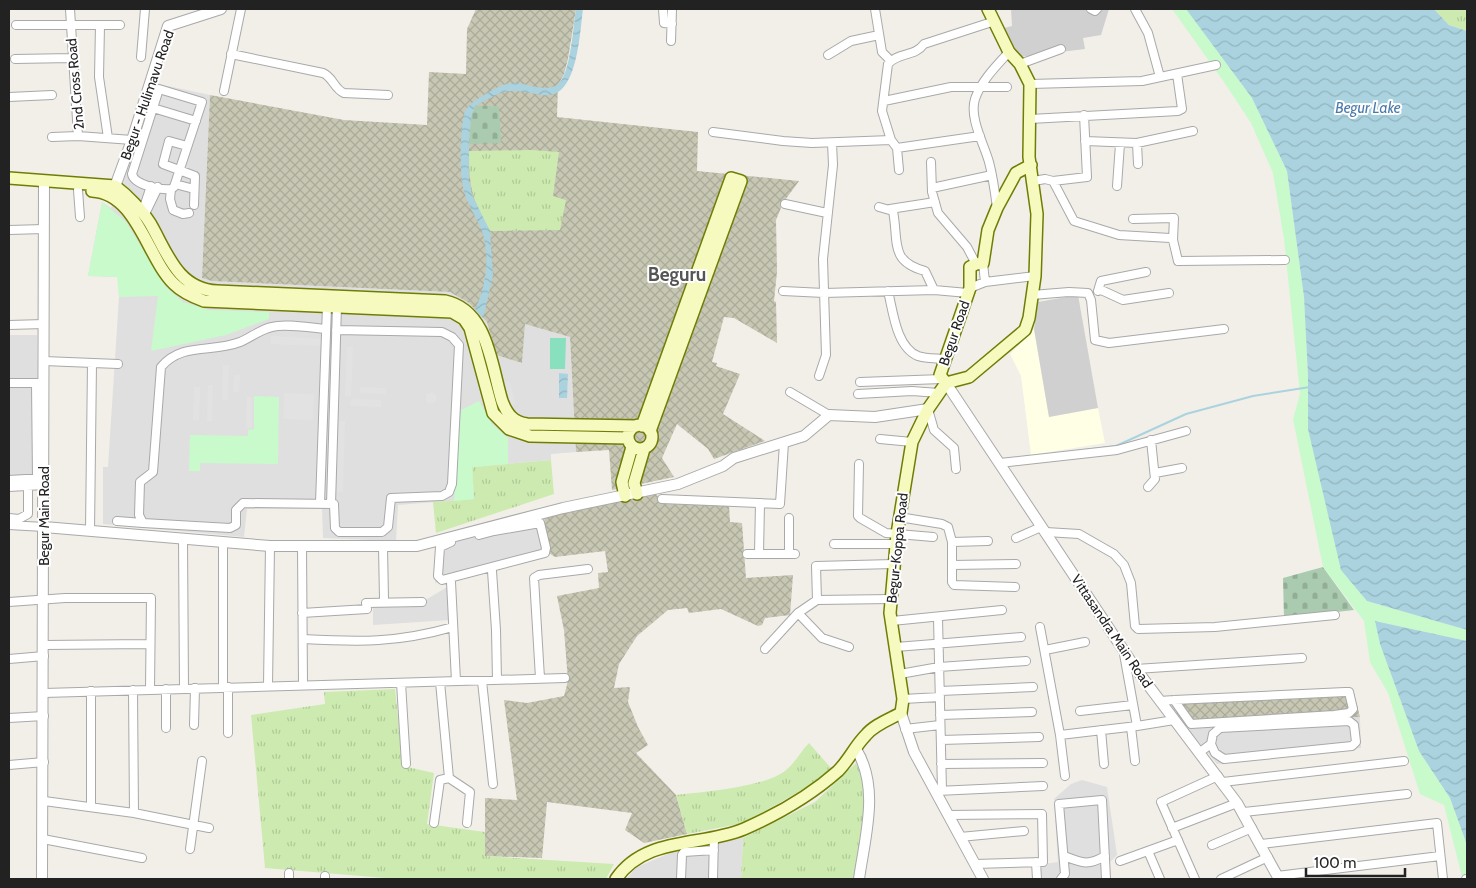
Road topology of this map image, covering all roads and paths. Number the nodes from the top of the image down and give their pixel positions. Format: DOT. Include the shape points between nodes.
graph roads {
  1 [pos="70,9"];
  2 [pos="145,9"];
  3 [pos="220,9"];
  4 [pos="240,9"];
  5 [pos="662,9"];
  6 [pos="672,9"];
  7 [pos="875,9"];
  8 [pos="988,9"];
  9 [pos="1091,9"];
  10 [pos="1097,9"];
  11 [pos="1135,9"];
  12 [pos="994,21"];
  13 [pos="70,24"];
  14 [pos="100,24"];
  15 [pos="672,24"];
  16 [pos="16,25"];
  17 [pos="120,25"];
  18 [pos="879,35"];
  19 [pos="671,41"];
  20 [pos="1061,49"];
  21 [pos="1008,52"];
  22 [pos="231,54"];
  23 [pos="828,55"];
  24 [pos="72,58"];
  25 [pos="141,58"];
  26 [pos="15,59"];
  27 [pos="890,61"];
  28 [pos="1020,64"];
  29 [pos="1216,65"];
  30 [pos="1177,74"];
  31 [pos="1160,77"];
  32 [pos="1030,84"];
  33 [pos="1008,87"];
  34 [pos="981,88"];
  35 [pos="224,91"];
  36 [pos="52,95"];
  37 [pos="388,95"];
  38 [pos="9,97"];
  39 [pos="884,101"];
  40 [pos="154,108"];
  41 [pos="1084,116"];
  42 [pos="1030,119"];
  43 [pos="196,121"];
  44 [pos="1193,131"];
  45 [pos="713,132"];
  46 [pos="78,136"];
  47 [pos="980,136"];
  48 [pos="52,137"];
  49 [pos="108,138"];
  50 [pos="132,140"];
  51 [pos="891,140"];
  52 [pos="1085,141"];
  53 [pos="832,143"];
  54 [pos="1136,143"];
  55 [pos="1120,144"];
  56 [pos="187,146"];
  57 [pos="896,148"];
  58 [pos="931,162"];
  59 [pos="1138,164"];
  60 [pos="1031,165"];
  61 [pos="180,170"];
  62 [pos="898,170"];
  63 [pos="992,175"];
  64 [pos="9,178"];
  65 [pos="1034,181"];
  66 [pos="1054,181"];
  67 [pos="9,185"];
  68 [pos="44,185"];
  69 [pos="154,186"];
  70 [pos="173,186"];
  71 [pos="1116,186"];
  72 [pos="932,188"];
  73 [pos="194,189"];
  74 [pos="78,190"];
  75 [pos="113,191"];
  76 [pos="935,202"];
  77 [pos="785,204"];
  78 [pos="194,205"];
  79 [pos="879,207"];
  80 [pos="997,208"];
  81 [pos="890,209"];
  82 [pos="189,213"];
  83 [pos="827,214"];
  84 [pos="143,215"];
  85 [pos="80,217"];
  86 [pos="1133,219"];
  87 [pos="9,230"];
  88 [pos="44,230"];
  89 [pos="1173,240"];
  90 [pos="1285,260"];
  91 [pos="979,263"];
  92 [pos="170,270"];
  93 [pos="1146,272"];
  94 [pos="1035,276"];
  95 [pos="985,282"];
  96 [pos="1100,289"];
  97 [pos="888,290"];
  98 [pos="934,290"];
  99 [pos="969,290"];
  100 [pos="783,291"];
  101 [pos="824,293"];
  102 [pos="1169,293"];
  103 [pos="1032,295"];
  104 [pos="1091,298"];
  105 [pos="382,303"];
  106 [pos="332,306"];
  107 [pos="44,324"];
  108 [pos="9,325"];
  109 [pos="326,329"];
  110 [pos="1224,329"];
  111 [pos="336,330"];
  112 [pos="945,359"];
  113 [pos="326,360"];
  114 [pos="334,360"];
  115 [pos="44,361"];
  116 [pos="92,363"];
  117 [pos="118,364"];
  118 [pos="819,376"];
  119 [pos="944,381"];
  120 [pos="860,382"];
  121 [pos="9,383"];
  122 [pos="40,383"];
  123 [pos="790,392"];
  124 [pos="939,393"];
  125 [pos="858,394"];
  126 [pos="496,403"];
  127 [pos="928,409"];
  128 [pos="829,415"];
  129 [pos="643,428"];
  130 [pos="1186,431"];
  131 [pos="880,439"];
  132 [pos="1151,440"];
  133 [pos="912,442"];
  134 [pos="784,443"];
  135 [pos="635,445"];
  136 [pos="859,464"];
  137 [pos="1000,464"];
  138 [pos="1182,468"];
  139 [pos="956,469"];
  140 [pos="1155,473"];
  141 [pos="9,480"];
  142 [pos="42,481"];
  143 [pos="28,486"];
  144 [pos="9,487"];
  145 [pos="1148,487"];
  146 [pos="631,495"];
  147 [pos="662,499"];
  148 [pos="320,503"];
  149 [pos="760,503"];
  150 [pos="330,504"];
  151 [pos="9,518"];
  152 [pos="789,518"];
  153 [pos="899,518"];
  154 [pos="117,521"];
  155 [pos="143,523"];
  156 [pos="9,525"];
  157 [pos="44,527"];
  158 [pos="494,529"];
  159 [pos="1044,530"];
  160 [pos="90,531"];
  161 [pos="933,537"];
  162 [pos="1016,538"];
  163 [pos="184,539"];
  164 [pos="896,539"];
  165 [pos="988,541"];
  166 [pos="223,542"];
  167 [pos="952,542"];
  168 [pos="834,544"];
  169 [pos="270,546"];
  170 [pos="302,546"];
  171 [pos="383,547"];
  172 [pos="747,554"];
  173 [pos="759,554"];
  174 [pos="893,564"];
  175 [pos="952,564"];
  176 [pos="1016,564"];
  177 [pos="588,569"];
  178 [pos="492,571"];
  179 [pos="451,582"];
  180 [pos="1015,587"];
  181 [pos="384,598"];
  182 [pos="891,599"];
  183 [pos="817,600"];
  184 [pos="44,601"];
  185 [pos="9,602"];
  186 [pos="422,602"];
  187 [pos="1002,610"];
  188 [pos="302,613"];
  189 [pos="798,613"];
  190 [pos="1335,615"];
  191 [pos="938,618"];
  192 [pos="892,621"];
  193 [pos="453,627"];
  194 [pos="1040,627"];
  195 [pos="1021,637"];
  196 [pos="302,639"];
  197 [pos="939,642"];
  198 [pos="1085,642"];
  199 [pos="149,644"];
  200 [pos="44,645"];
  201 [pos="848,647"];
  202 [pos="896,647"];
  203 [pos="765,649"];
  204 [pos="1045,650"];
  205 [pos="1124,651"];
  206 [pos="44,656"];
  207 [pos="1302,658"];
  208 [pos="9,659"];
  209 [pos="1026,662"];
  210 [pos="939,667"];
  211 [pos="1136,669"];
  212 [pos="900,674"];
  213 [pos="540,678"];
  214 [pos="564,678"];
  215 [pos="497,680"];
  216 [pos="482,681"];
  217 [pos="440,682"];
  218 [pos="456,682"];
  219 [pos="401,683"];
  220 [pos="303,685"];
  221 [pos="268,686"];
  222 [pos="225,687"];
  223 [pos="1033,687"];
  224 [pos="184,688"];
  225 [pos="195,688"];
  226 [pos="166,689"];
  227 [pos="133,690"];
  228 [pos="150,690"];
  229 [pos="91,691"];
  230 [pos="44,692"];
  231 [pos="940,694"];
  232 [pos="903,699"];
  233 [pos="1160,700"];
  234 [pos="1174,700"];
  235 [pos="1133,704"];
  236 [pos="1080,711"];
  237 [pos="1032,712"];
  238 [pos="901,713"];
  239 [pos="940,715"];
  240 [pos="44,716"];
  241 [pos="9,718"];
  242 [pos="1174,720"];
  243 [pos="194,725"];
  244 [pos="940,725"];
  245 [pos="1134,727"];
  246 [pos="166,728"];
  247 [pos="905,729"];
  248 [pos="1101,730"];
  249 [pos="228,733"];
  250 [pos="1060,734"];
  251 [pos="1038,736"];
  252 [pos="941,740"];
  253 [pos="1211,744"];
  254 [pos="856,749"];
  255 [pos="1200,752"];
  256 [pos="1135,761"];
  257 [pos="1404,761"];
  258 [pos="44,762"];
  259 [pos="202,762"];
  260 [pos="1042,763"];
  261 [pos="406,764"];
  262 [pos="941,764"];
  263 [pos="1104,764"];
  264 [pos="9,765"];
  265 [pos="1065,776"];
  266 [pos="449,778"];
  267 [pos="1220,779"];
  268 [pos="493,784"];
  269 [pos="1043,786"];
  270 [pos="938,791"];
  271 [pos="1407,794"];
  272 [pos="44,801"];
  273 [pos="1238,802"];
  274 [pos="91,807"];
  275 [pos="1244,812"];
  276 [pos="134,813"];
  277 [pos="948,816"];
  278 [pos="434,823"];
  279 [pos="467,823"];
  280 [pos="193,825"];
  281 [pos="209,828"];
  282 [pos="1172,828"];
  283 [pos="1252,828"];
  284 [pos="1024,831"];
  285 [pos="714,837"];
  286 [pos="960,837"];
  287 [pos="43,839"];
  288 [pos="1178,840"];
  289 [pos="1261,844"];
  290 [pos="1212,845"];
  291 [pos="190,849"];
  292 [pos="714,850"];
  293 [pos="1148,851"];
  294 [pos="1064,856"];
  295 [pos="1105,856"];
  296 [pos="1268,856"];
  297 [pos="1440,856"];
  298 [pos="142,858"];
  299 [pos="1120,861"];
  300 [pos="1036,862"];
  301 [pos="975,864"];
  302 [pos="1278,877"];
  303 [pos="44,879"];
  304 [pos="616,879"];
  305 [pos="681,879"];
  306 [pos="713,879"];
  307 [pos="859,879"];
  308 [pos="983,879"];
  309 [pos="1037,879"];
  310 [pos="1061,879"];
  311 [pos="1106,879"];
  312 [pos="1160,879"];
  313 [pos="1195,879"];
  314 [pos="1221,879"];
  315 [pos="1443,879"];
  1 -- 13 [label="street, 2nd Cross Road"];
  2 -- 25 [label="street"];
  3 -- 50 [label="street, Begur - Hulimavu Road" via="168,26"];
  4 -- 22 [label="street"];
  5 -- 15 [label="street" via="664,23"];
  6 -- 15 [label="street"];
  7 -- 18 [label="street"];
  8 -- 12 [label="main road, Begur Road"];
  9 -- 10 [label="street"];
  11 -- 31 [label="street" via="1148,32"];
  12 -- 21 [label="main road, Begur Road"];
  12 -- 27 [label="street" via="924,44 920,50"];
  13 -- 14 [label="street"];
  13 -- 16 [label="street"];
  13 -- 24 [label="street, 2nd Cross Road"];
  14 -- 17 [label="street"];
  14 -- 49 [label="street" via="99,77"];
  15 -- 19 [label="street"];
  18 -- 23 [label="street" via="851,41"];
  18 -- 27 [label="street" via="882,52"];
  20 -- 28 [label="street"];
  21 -- 28 [label="main road, Begur Road"];
  21 -- 34 [label="street"];
  22 -- 35 [label="street"];
  22 -- 37 [label="street" via="324,73 344,93"];
  24 -- 26 [label="street"];
  24 -- 46 [label="street, 2nd Cross Road"];
  27 -- 39 [label="street"];
  28 -- 32 [label="main road, Begur Road"];
  29 -- 30 [label="street"];
  30 -- 31 [label="street"];
  30 -- 41 [label="street" via="1182,108 1178,111"];
  31 -- 32 [label="street" via="1142,81"];
  32 -- 42 [label="main road, Begur Road"];
  33 -- 34 [label="street"];
  34 -- 39 [label="street" via="951,87"];
  34 -- 47 [label="street" via="974,108"];
  36 -- 38 [label="street"];
  39 -- 51 [label="street" via="883,116"];
  40 -- 43 [label="street"];
  40 -- 43 [label="street" via="159,89 202,102"];
  40 -- 69 [label="street" via="132,174 136,180"];
  41 -- 42 [label="street"];
  41 -- 52 [label="street"];
  42 -- 60 [label="main road, Begur Road"];
  43 -- 56 [label="street"];
  44 -- 54 [label="street"];
  45 -- 53 [label="street" via="783,141"];
  46 -- 48 [label="street"];
  46 -- 49 [label="street, 2nd Cross Road"];
  47 -- 57 [label="street"];
  47 -- 63 [label="street"];
  49 -- 50 [label="street, 2nd Cross Road"];
  50 -- 75 [label="street, Begur - Hulimavu Road"];
  51 -- 53 [label="street"];
  51 -- 57 [label="street"];
  52 -- 55 [label="street"];
  52 -- 66 [label="street" via="1087,177"];
  53 -- 83 [label="street" via="833,165"];
  54 -- 55 [label="street"];
  54 -- 59 [label="street"];
  55 -- 71 [label="street"];
  56 -- 61 [label="street"];
  56 -- 61 [label="street" via="169,141 162,164"];
  57 -- 62 [label="street"];
  58 -- 72 [label="street"];
  60 -- 65 [label="main road, Begur Road"];
  60 -- 80 [label="main road, Begur Road" via="1016,173"];
  61 -- 70 [label="street"];
  61 -- 73 [label="street" via="195,176"];
  63 -- 72 [label="street"];
  63 -- 80 [label="street"];
  64 -- 68 [label="main road"];
  65 -- 66 [label="street"];
  65 -- 94 [label="main road, Begur Road" via="1037,214"];
  66 -- 89 [label="street" via="1074,222 1118,235"];
  67 -- 68 [label="main road"];
  68 -- 74 [label="main road"];
  68 -- 75 [label="main road"];
  68 -- 88 [label="street, Begur Main Road"];
  69 -- 70 [label="street"];
  69 -- 84 [label="street"];
  70 -- 73 [label="street"];
  70 -- 82 [label="street" via="170,198 173,210"];
  72 -- 76 [label="street"];
  73 -- 78 [label="street"];
  74 -- 75 [label="main road"];
  74 -- 85 [label="street"];
  75 -- 84 [label="main road"];
  75 -- 92 [label="main road"];
  76 -- 81 [label="street"];
  76 -- 91 [label="street" via="938,213"];
  77 -- 83 [label="street"];
  79 -- 81 [label="street"];
  80 -- 91 [label="main road, Begur Road"];
  81 -- 98 [label="street" via="902,260 911,267 926,271"];
  83 -- 101 [label="street"];
  84 -- 92 [label="main road"];
  86 -- 89 [label="street" via="1174,218"];
  87 -- 88 [label="street"];
  88 -- 107 [label="street, Begur Main Road"];
  89 -- 90 [label="street" via="1178,261"];
  91 -- 95 [label="street"];
  91 -- 99 [label="main road, Begur Road" via="968,273"];
  92 -- 105 [label="main road" via="191,284 212,290"];
  92 -- 106 [label="main road" via="180,289 204,301"];
  93 -- 96 [label="street" via="1101,281"];
  94 -- 95 [label="street"];
  94 -- 103 [label="main road, Begur Road"];
  95 -- 99 [label="street"];
  96 -- 102 [label="street" via="1123,300"];
  96 -- 104 [label="street"];
  97 -- 98 [label="street"];
  97 -- 101 [label="street"];
  97 -- 112 [label="street" via="898,331 908,350 920,356"];
  98 -- 99 [label="street"];
  99 -- 112 [label="main road, Begur Road"];
  100 -- 101 [label="street"];
  101 -- 118 [label="street" via="826,355"];
  103 -- 104 [label="street" via="1069,292 1088,293"];
  103 -- 119 [label="main road, Begur Road" via="1024,330 969,377"];
  104 -- 110 [label="street" via="1095,340 1099,342"];
  105 -- 106 [label="main road"];
  105 -- 126 [label="main road" via="447,310 464,319"];
  106 -- 109 [label="street"];
  106 -- 111 [label="street"];
  107 -- 108 [label="street"];
  107 -- 115 [label="street, Begur Main Road"];
  109 -- 113 [label="street"];
  109 -- 155 [label="street" via="272,326 239,342 180,351 168,358 161,367 153,472 140,482 139,515"];
  111 -- 114 [label="street"];
  111 -- 150 [label="street" via="442,332 459,345 452,484 448,492 442,496 391,498 388,527 382,532 339,532 335,528 334,504"];
  112 -- 119 [label="main road, Begur Road" via="940,375"];
  113 -- 114 [label="street"];
  113 -- 148 [label="street"];
  114 -- 150 [label="street"];
  115 -- 116 [label="street"];
  115 -- 122 [label="street, Begur Main Road"];
  116 -- 117 [label="street"];
  116 -- 160 [label="street"];
  119 -- 120 [label="street"];
  119 -- 124 [label="main road, Begur-Koppa Road"];
  119 -- 137 [label="street, Vittasandra Main Road"];
  121 -- 122 [label="street"];
  122 -- 142 [label="street, Begur Main Road"];
  123 -- 128 [label="street"];
  124 -- 125 [label="street" via="912,390"];
  124 -- 127 [label="main road, Begur-Koppa Road"];
  126 -- 129 [label="main road" via="522,424"];
  126 -- 135 [label="main road" via="497,418 504,426 525,435"];
  127 -- 128 [label="street" via="875,417"];
  127 -- 133 [label="main road, Begur-Koppa Road"];
  127 -- 139 [label="street" via="934,430 954,448"];
  128 -- 134 [label="street" via="804,436"];
  129 -- 129 [label="main road" via="732,178 741,181"];
  129 -- 135 [label="main road" via="630,431"];
  129 -- 135 [label="main road" via="651,442"];
  130 -- 132 [label="street"];
  131 -- 133 [label="street"];
  132 -- 137 [label="street" via="1110,451"];
  132 -- 140 [label="street"];
  133 -- 153 [label="main road, Begur-Koppa Road"];
  134 -- 146 [label="street" via="734,458 717,469 678,484"];
  134 -- 149 [label="street" via="780,504"];
  135 -- 146 [label="main road" via="622,482"];
  136 -- 164 [label="street" via="858,516"];
  137 -- 159 [label="street, Vittasandra Main Road"];
  138 -- 140 [label="street"];
  140 -- 145 [label="street" via="1154,482"];
  141 -- 142 [label="street"];
  142 -- 143 [label="street"];
  142 -- 157 [label="street, Begur Main Road"];
  143 -- 144 [label="street"];
  143 -- 151 [label="street" via="28,514 19,519"];
  146 -- 158 [label="street" via="579,504"];
  147 -- 149 [label="street"];
  148 -- 150 [label="street"];
  148 -- 155 [label="street" via="243,503 236,510 236,525 230,528"];
  149 -- 173 [label="street"];
  152 -- 173 [label="street" via="792,554"];
  153 -- 164 [label="main road, Begur-Koppa Road"];
  153 -- 167 [label="street" via="945,525"];
  154 -- 155 [label="street"];
  156 -- 157 [label="street"];
  157 -- 160 [label="street"];
  157 -- 184 [label="street, Begur Main Road"];
  158 -- 158 [label="street" via="540,523 545,553 442,580 438,576 442,544"];
  158 -- 171 [label="street" via="417,546"];
  159 -- 162 [label="street"];
  159 -- 190 [label="street" via="1079,534 1114,554 1129,574 1136,628 1215,626"];
  159 -- 205 [label="street, Vittasandra Main Road"];
  160 -- 163 [label="street"];
  161 -- 164 [label="street"];
  163 -- 166 [label="street"];
  163 -- 224 [label="street"];
  164 -- 168 [label="street"];
  164 -- 174 [label="main road, Begur-Koppa Road"];
  165 -- 167 [label="street"];
  166 -- 169 [label="street"];
  166 -- 222 [label="street"];
  167 -- 175 [label="street"];
  169 -- 170 [label="street"];
  169 -- 221 [label="street"];
  170 -- 171 [label="street"];
  170 -- 188 [label="street"];
  171 -- 181 [label="street"];
  172 -- 173 [label="street"];
  174 -- 182 [label="main road, Begur-Koppa Road"];
  174 -- 183 [label="street" via="816,566"];
  175 -- 176 [label="street"];
  175 -- 180 [label="street" via="954,585"];
  177 -- 213 [label="street" via="534,578"];
  178 -- 215 [label="street"];
  179 -- 193 [label="street"];
  182 -- 183 [label="street"];
  182 -- 192 [label="main road, Begur-Koppa Road"];
  183 -- 189 [label="street"];
  184 -- 185 [label="street"];
  184 -- 199 [label="street" via="151,598"];
  184 -- 200 [label="street, Begur Main Road"];
  186 -- 188 [label="street" via="366,603 367,609"];
  187 -- 191 [label="street"];
  188 -- 196 [label="street"];
  189 -- 201 [label="street" via="822,638"];
  189 -- 203 [label="street"];
  191 -- 192 [label="street"];
  191 -- 197 [label="street"];
  192 -- 202 [label="main road, Begur-Koppa Road"];
  193 -- 196 [label="street" via="406,639 365,642"];
  193 -- 218 [label="street"];
  194 -- 204 [label="street"];
  195 -- 197 [label="street"];
  196 -- 220 [label="street"];
  197 -- 202 [label="street"];
  197 -- 210 [label="street"];
  198 -- 204 [label="street"];
  199 -- 200 [label="street"];
  199 -- 228 [label="street"];
  200 -- 206 [label="street, Begur Main Road"];
  202 -- 212 [label="main road, Begur-Koppa Road"];
  204 -- 250 [label="street"];
  205 -- 211 [label="street, Vittasandra Main Road"];
  205 -- 235 [label="street"];
  206 -- 208 [label="street"];
  206 -- 230 [label="street, Begur Main Road"];
  207 -- 211 [label="street"];
  209 -- 210 [label="street"];
  210 -- 212 [label="street"];
  210 -- 231 [label="street"];
  211 -- 233 [label="street, Vittasandra Main Road"];
  212 -- 232 [label="main road, Begur-Koppa Road"];
  213 -- 214 [label="street"];
  213 -- 215 [label="street"];
  215 -- 216 [label="street"];
  216 -- 218 [label="street"];
  216 -- 268 [label="street"];
  217 -- 218 [label="street"];
  217 -- 219 [label="street"];
  217 -- 266 [label="street"];
  219 -- 220 [label="street"];
  219 -- 261 [label="street"];
  220 -- 221 [label="street"];
  221 -- 222 [label="street"];
  222 -- 225 [label="street"];
  222 -- 249 [label="street"];
  223 -- 231 [label="street"];
  224 -- 225 [label="street"];
  224 -- 226 [label="street"];
  225 -- 243 [label="street"];
  226 -- 228 [label="street"];
  226 -- 246 [label="street"];
  227 -- 228 [label="street"];
  227 -- 229 [label="street"];
  227 -- 276 [label="street"];
  229 -- 230 [label="street"];
  229 -- 274 [label="street"];
  230 -- 240 [label="street, Begur Main Road"];
  231 -- 232 [label="street"];
  231 -- 239 [label="street"];
  232 -- 238 [label="main road, Begur-Koppa Road"];
  233 -- 234 [label="street"];
  233 -- 242 [label="street, Vittasandra Main Road"];
  234 -- 234 [label="street" via="1191,724 1334,715 1349,713 1353,709 1349,692"];
  235 -- 236 [label="street"];
  235 -- 245 [label="street"];
  237 -- 239 [label="street"];
  238 -- 247 [label="street"];
  238 -- 254 [label="main road" via="869,732"];
  239 -- 244 [label="street"];
  240 -- 241 [label="street"];
  240 -- 258 [label="street, Begur Main Road"];
  242 -- 245 [label="street"];
  242 -- 255 [label="street, Vittasandra Main Road"];
  244 -- 247 [label="street"];
  244 -- 252 [label="street"];
  245 -- 248 [label="street"];
  245 -- 256 [label="street"];
  247 -- 270 [label="street" via="914,752"];
  248 -- 250 [label="street"];
  248 -- 263 [label="street"];
  250 -- 265 [label="street"];
  251 -- 252 [label="street"];
  252 -- 262 [label="street"];
  253 -- 253 [label="street" via="1213,734 1220,728 1349,721 1354,725 1356,742 1352,746 1224,759 1215,753"];
  253 -- 255 [label="street"];
  254 -- 285 [label="main road" via="839,770 808,793 747,827"];
  254 -- 307 [label="street" via="868,777 868,820"];
  255 -- 267 [label="street, Vittasandra Main Road"];
  257 -- 267 [label="street"];
  258 -- 264 [label="street"];
  258 -- 272 [label="street, Begur Main Road"];
  259 -- 280 [label="street"];
  260 -- 262 [label="street"];
  262 -- 270 [label="street"];
  266 -- 278 [label="street" via="440,780"];
  266 -- 279 [label="street" via="470,792"];
  267 -- 273 [label="street, Vittasandra Main Road"];
  267 -- 282 [label="street" via="1162,802"];
  269 -- 270 [label="street"];
  270 -- 277 [label="street"];
  271 -- 275 [label="street"];
  272 -- 274 [label="street"];
  272 -- 287 [label="street, Begur Main Road"];
  273 -- 275 [label="street, Vittasandra Main Road"];
  273 -- 282 [label="street"];
  274 -- 276 [label="street"];
  275 -- 283 [label="street, Vittasandra Main Road"];
  276 -- 280 [label="street"];
  277 -- 286 [label="street"];
  277 -- 300 [label="street" via="1042,814 1042,862"];
  280 -- 281 [label="street"];
  280 -- 291 [label="street"];
  282 -- 288 [label="street"];
  283 -- 289 [label="street, Vittasandra Main Road"];
  283 -- 290 [label="street"];
  284 -- 286 [label="street"];
  285 -- 292 [label="street"];
  285 -- 304 [label="main road" via="642,855 627,865"];
  286 -- 301 [label="street"];
  287 -- 298 [label="street"];
  287 -- 303 [label="street, Begur Main Road"];
  288 -- 293 [label="street"];
  288 -- 313 [label="street"];
  289 -- 296 [label="street, Vittasandra Main Road"];
  289 -- 297 [label="street" via="1437,823"];
  292 -- 305 [label="street" via="684,852"];
  292 -- 306 [label="street"];
  293 -- 299 [label="street"];
  293 -- 312 [label="street"];
  294 -- 295 [label="street" via="1092,863"];
  294 -- 295 [label="street" via="1059,804 1102,800"];
  294 -- 310 [label="street" via="1065,874"];
  295 -- 311 [label="street"];
  296 -- 302 [label="street, Vittasandra Main Road"];
  296 -- 314 [label="street"];
  297 -- 302 [label="street"];
  297 -- 315 [label="street"];
  300 -- 301 [label="street"];
  300 -- 309 [label="street"];
  301 -- 308 [label="street"];
}
